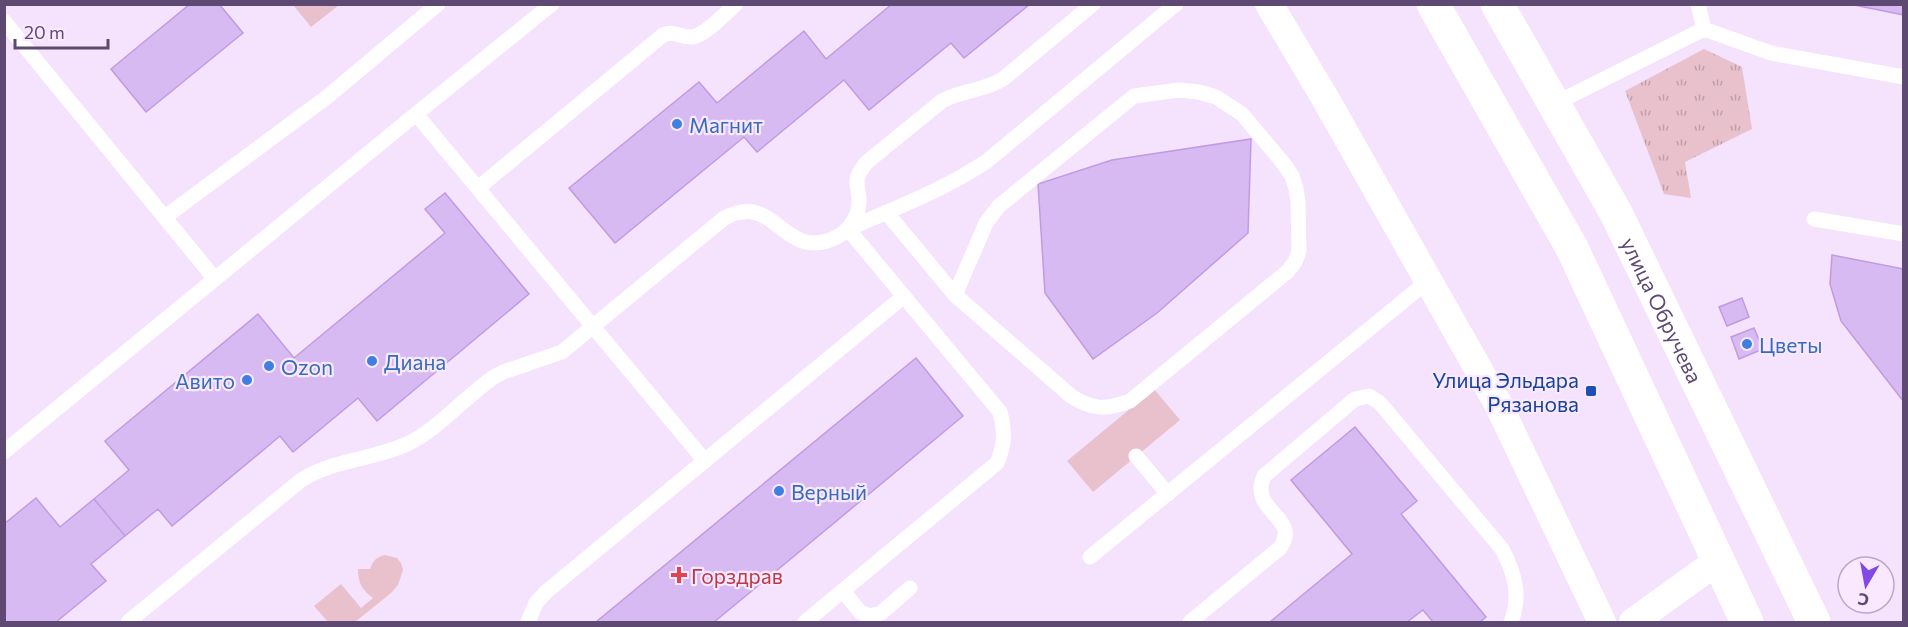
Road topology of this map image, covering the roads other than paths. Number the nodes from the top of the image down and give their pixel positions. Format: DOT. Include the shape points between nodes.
graph roads {
  1 [pos="438,4"];
  2 [pos="552,4"];
  3 [pos="736,4"];
  4 [pos="1093,4"];
  5 [pos="1176,4"];
  6 [pos="1269,4"];
  7 [pos="1432,4"];
  8 [pos="1497,4"];
  9 [pos="1698,4"];
  10 [pos="4,21"];
  11 [pos="1704,28"];
  12 [pos="1904,77"];
  13 [pos="1554,104"];
  14 [pos="416,114"];
  15 [pos="478,188"];
  16 [pos="886,212"];
  17 [pos="165,217"];
  18 [pos="1814,219"];
  19 [pos="848,229"];
  20 [pos="1904,234"];
  21 [pos="215,279"];
  22 [pos="1428,280"];
  23 [pos="955,295"];
  24 [pos="904,296"];
  25 [pos="593,327"];
  26 [pos="4,452"];
  27 [pos="1136,456"];
  28 [pos="705,461"];
  29 [pos="1168,494"];
  30 [pos="1090,557"];
  31 [pos="1719,560"];
  32 [pos="910,588"];
  33 [pos="843,591"];
  34 [pos="128,622"];
  35 [pos="528,622"];
  36 [pos="805,622"];
  37 [pos="1190,622"];
  38 [pos="1511,622"];
  39 [pos="1602,622"];
  40 [pos="1633,622"];
  41 [pos="1747,622"];
  42 [pos="1814,622"];
  1 -- 17 [label="lane" via="327,97"];
  2 -- 14 [label="lane"];
  3 -- 15 [label="lane" via="699,35 663,35"];
  4 -- 19 [label="lane" via="1003,79 949,97 867,162 858,175 859,204"];
  5 -- 16 [label="lane" via="987,161"];
  6 -- 22 [label="street"];
  7 -- 31 [label="main road" via="1572,249"];
  8 -- 13 [label="main road, улица Обручева"];
  9 -- 11 [label="lane"];
  10 -- 17 [label="lane"];
  11 -- 12 [label="lane" via="1771,53"];
  11 -- 13 [label="lane"];
  13 -- 42 [label="main road, улица Обручева" via="1616,213"];
  14 -- 15 [label="lane"];
  14 -- 21 [label="lane"];
  15 -- 25 [label="lane"];
  16 -- 19 [label="lane"];
  16 -- 23 [label="lane"];
  17 -- 21 [label="lane"];
  18 -- 20 [label="lane"];
  19 -- 24 [label="lane"];
  19 -- 25 [label="lane" via="835,239 812,243 798,240 763,214 735,213"];
  21 -- 26 [label="lane"];
  22 -- 29 [label="lane"];
  22 -- 39 [label="street" via="1497,402"];
  23 -- 23 [label="lane" via="1071,396 1083,404 1114,407 1130,401 1287,273 1299,250 1296,188 1284,164 1242,114 1216,98 1179,90 1134,96 999,206 986,224"];
  24 -- 28 [label="lane"];
  24 -- 33 [label="lane" via="1000,412 1004,444 997,464"];
  25 -- 28 [label="lane"];
  25 -- 34 [label="lane" via="557,355 494,377 414,441 303,478"];
  27 -- 29 [label="lane"];
  28 -- 35 [label="lane" via="546,592"];
  29 -- 30 [label="lane"];
  31 -- 40 [label="street"];
  31 -- 41 [label="main road"];
  32 -- 33 [label="lane" via="881,613 870,616 860,612"];
  33 -- 36 [label="lane"];
  37 -- 38 [label="lane" via="1284,543 1285,527 1262,500 1264,476 1354,399 1369,396 1380,403 1502,549 1516,582"];
}
